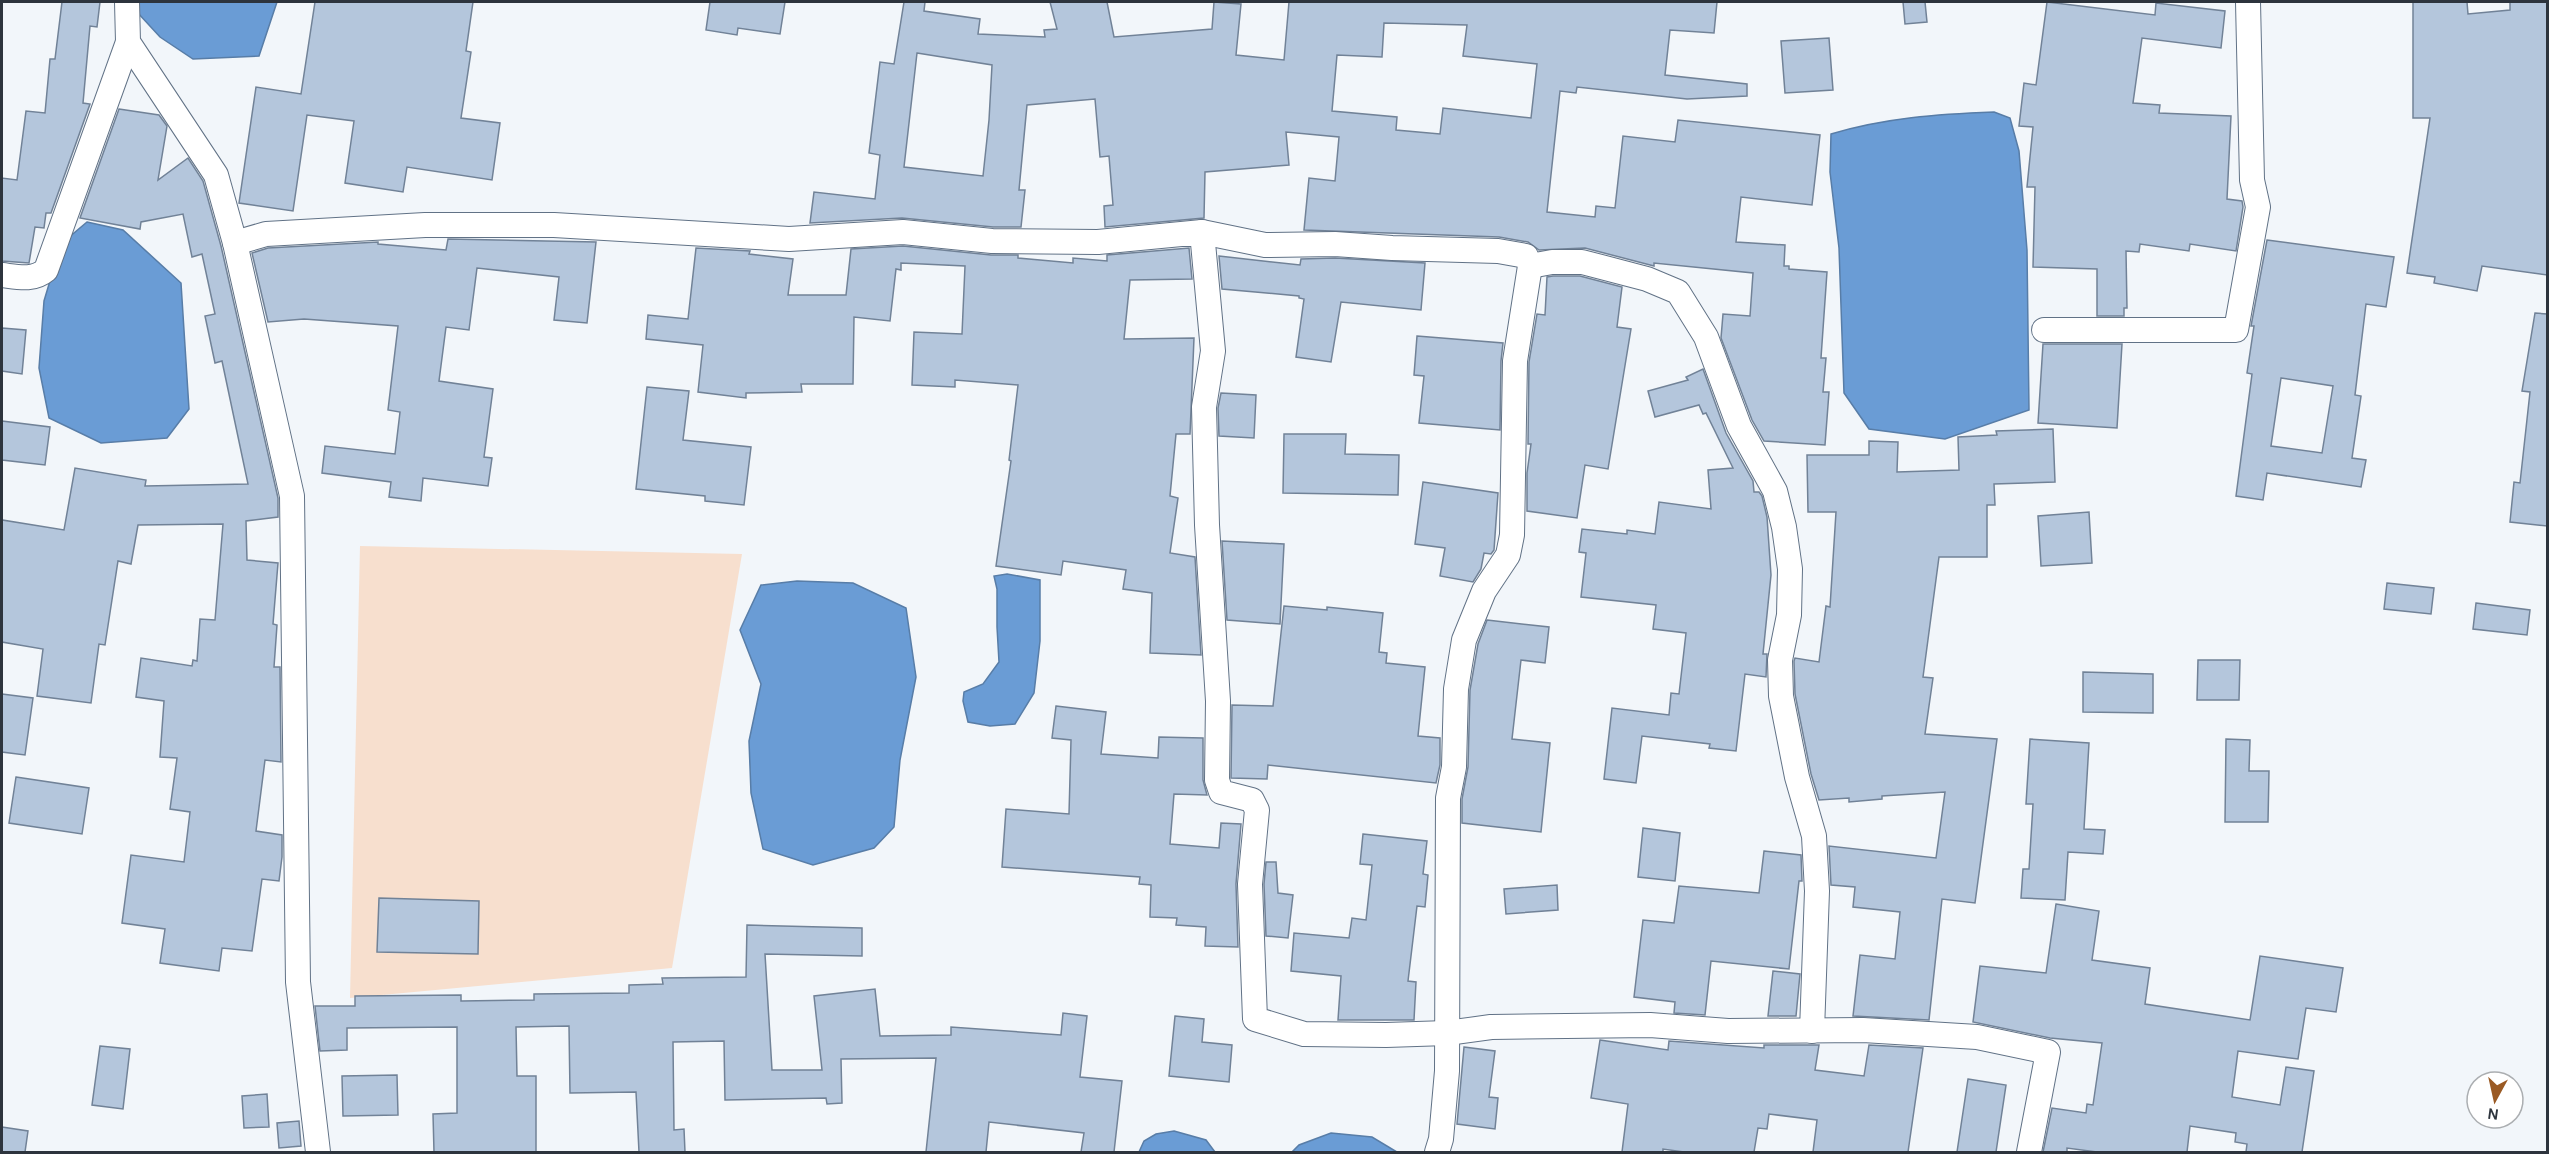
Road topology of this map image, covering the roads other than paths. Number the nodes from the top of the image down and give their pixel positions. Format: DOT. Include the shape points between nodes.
graph roads {
  1 [pos="127,2"];
  2 [pos="2248,2"];
  3 [pos="128,42"];
  4 [pos="1202,232"];
  5 [pos="235,243"];
  6 [pos="1530,266"];
  7 [pos="2,275"];
  8 [pos="2044,330"];
  9 [pos="1812,1031"];
  10 [pos="1447,1033"];
  11 [pos="318,1152"];
  12 [pos="1437,1152"];
  13 [pos="2030,1152"];
  1 -- 3 [label="street"];
  2 -- 8 [label="street" via="2252,180 2258,207 2236,330"];
  3 -- 5 [label="street" via="216,175"];
  3 -- 7 [label="street" via="46,270 38,277"];
  4 -- 5 [label="street" via="1098,242 992,241 903,232 789,239 554,225 425,225 266,234"];
  4 -- 6 [label="street" via="1265,245 1498,251 1526,256"];
  4 -- 10 [label="street" via="1213,351 1204,407 1218,701 1217,780 1221,792 1252,800 1257,810 1250,884 1255,1019 1304,1034"];
  5 -- 11 [label="street" via="292,496 298,982"];
  6 -- 9 [label="street" via="1582,262 1647,279 1678,292 1706,337 1739,426 1775,491 1790,569 1789,615 1780,660 1781,696 1797,777 1814,836"];
  6 -- 10 [label="street" via="1515,361 1512,535 1508,555 1484,591 1464,639 1456,689 1454,766 1448,798"];
  9 -- 10 [label="street" via="1728,1031 1650,1025 1491,1027"];
  9 -- 13 [label="street" via="1977,1037 2048,1052"];
  10 -- 12 [label="street" via="1445,1094"];
}
